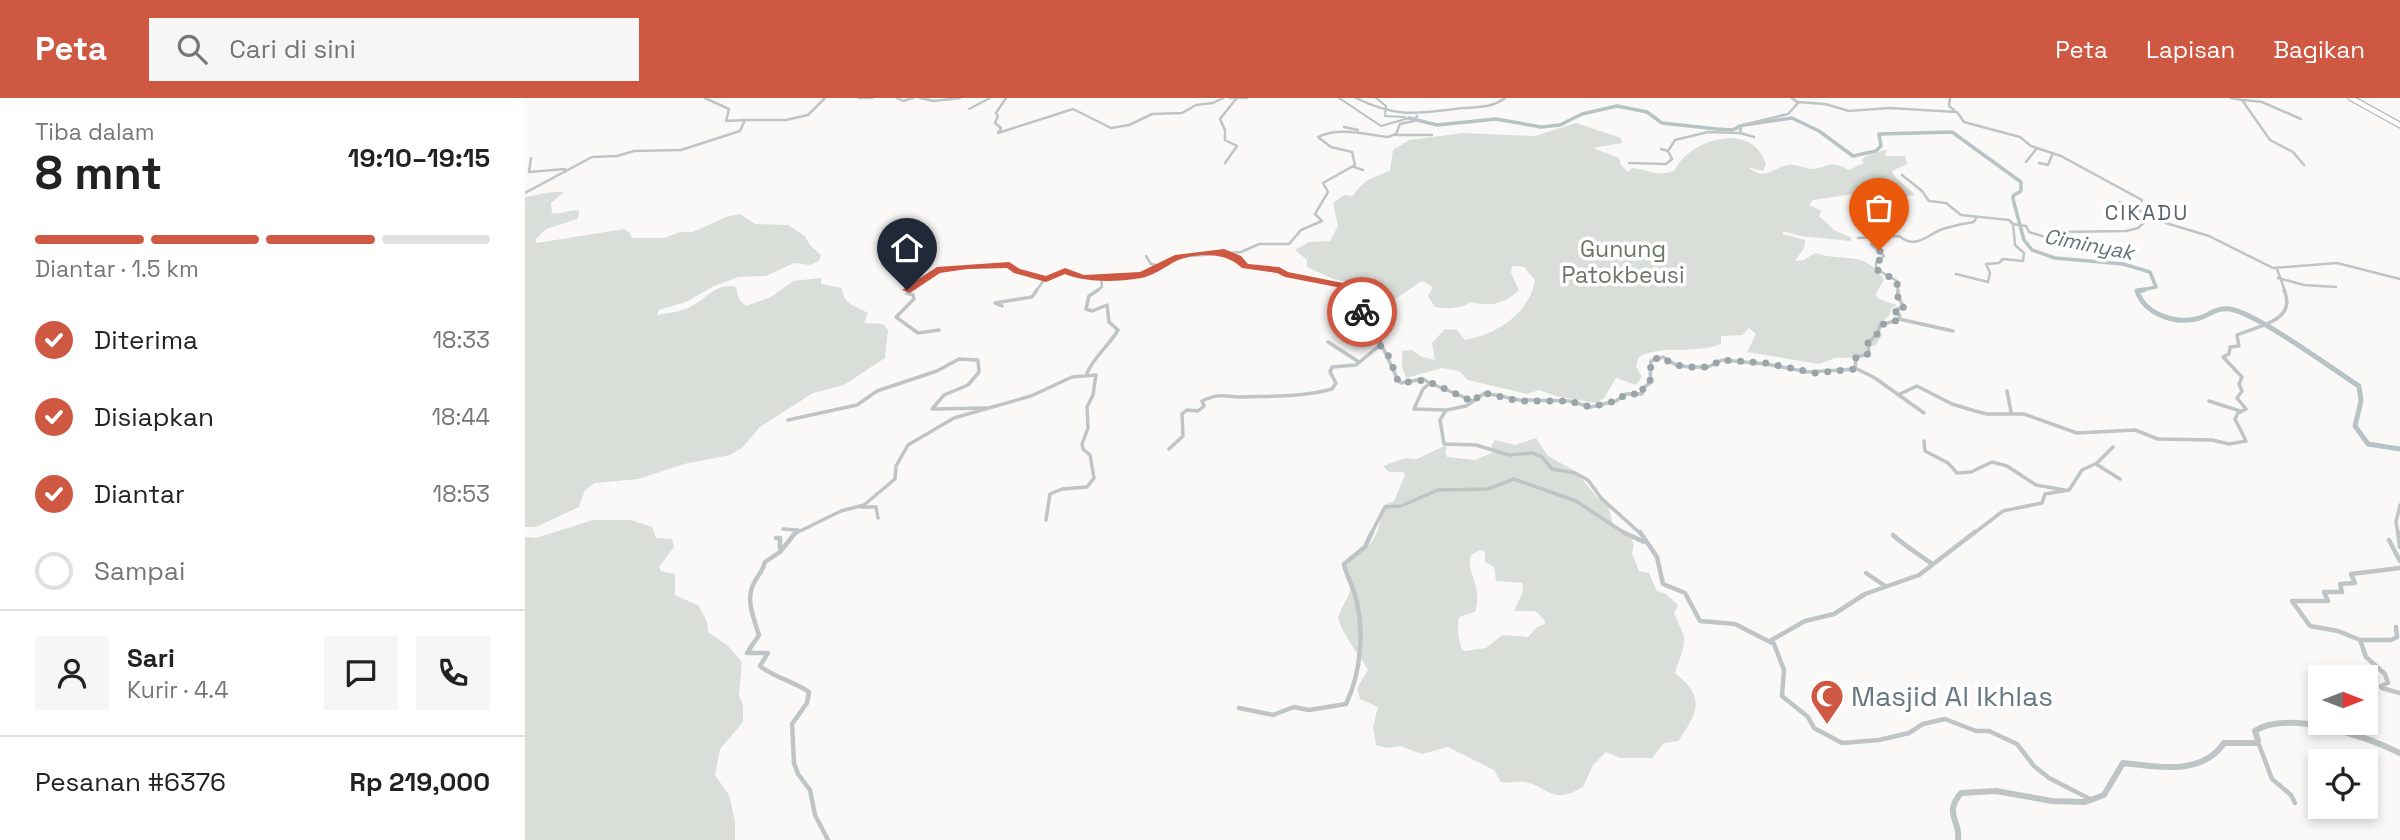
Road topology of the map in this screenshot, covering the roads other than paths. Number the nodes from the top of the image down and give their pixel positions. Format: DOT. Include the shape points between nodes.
graph roads {
  1 [pos="705,98"];
  2 [pos="825,98"];
  3 [pos="859,98"];
  4 [pos="872,98"];
  5 [pos="897,98"];
  6 [pos="913,98"];
  7 [pos="920,98"];
  8 [pos="960,98"];
  9 [pos="1006,98"];
  10 [pos="1223,98"];
  11 [pos="1230,98"];
  12 [pos="1247,98"];
  13 [pos="1356,98"];
  14 [pos="1505,98"];
  15 [pos="1792,98"];
  16 [pos="1950,98"];
  17 [pos="2231,98"];
  18 [pos="2351,98"];
  19 [pos="1236,99"];
  20 [pos="2242,100"];
  21 [pos="1798,103"];
  22 [pos="1961,115"];
  23 [pos="1416,117"];
  24 [pos="2301,119"];
  25 [pos="745,120"];
  26 [pos="2400,125"];
  27 [pos="1344,127"];
  28 [pos="1740,129"];
  29 [pos="1357,131"];
  30 [pos="1396,135"];
  31 [pos="1432,135"];
  32 [pos="1754,136"];
  33 [pos="2037,148"];
  34 [pos="1661,149"];
  35 [pos="1668,151"];
  36 [pos="2053,153"];
  37 [pos="531,158"];
  38 [pos="2026,162"];
  39 [pos="1225,163"];
  40 [pos="1629,163"];
  41 [pos="2039,163"];
  42 [pos="2073,163"];
  43 [pos="2304,165"];
  44 [pos="1354,167"];
  45 [pos="2067,167"];
  46 [pos="567,168"];
  47 [pos="1363,170"];
  48 [pos="1902,175"];
  49 [pos="525,193"];
  50 [pos="2120,202"];
  51 [pos="2138,209"];
  52 [pos="1976,218"];
  53 [pos="2149,218"];
  54 [pos="2013,224"];
  55 [pos="1858,238"];
  56 [pos="1877,239"];
  57 [pos="1225,252"];
  58 [pos="1146,256"];
  59 [pos="1158,265"];
  60 [pos="2277,269"];
  61 [pos="1956,274"];
  62 [pos="1964,276"];
  63 [pos="1102,277"];
  64 [pos="2279,278"];
  65 [pos="1046,279"];
  66 [pos="2400,279"];
  67 [pos="1965,283"];
  68 [pos="2336,287"];
  69 [pos="1002,306"];
  70 [pos="1899,319"];
  71 [pos="939,330"];
  72 [pos="1953,331"];
  73 [pos="1328,342"];
  74 [pos="1379,346"];
  75 [pos="1359,362"];
  76 [pos="1854,369"];
  77 [pos="1085,374"];
  78 [pos="1430,383"];
  79 [pos="2007,391"];
  80 [pos="1900,394"];
  81 [pos="2209,401"];
  82 [pos="1002,402"];
  83 [pos="1474,402"];
  84 [pos="1446,410"];
  85 [pos="2011,412"];
  86 [pos="2242,412"];
  87 [pos="1924,413"];
  88 [pos="788,420"];
  89 [pos="1924,442"];
  90 [pos="2113,447"];
  91 [pos="1169,449"];
  92 [pos="2097,463"];
  93 [pos="2120,478"];
  94 [pos="2066,490"];
  95 [pos="2400,505"];
  96 [pos="859,507"];
  97 [pos="878,518"];
  98 [pos="1046,520"];
  99 [pos="783,529"];
  100 [pos="799,530"];
  101 [pos="1893,535"];
  102 [pos="776,538"];
  103 [pos="2389,540"];
  104 [pos="1644,542"];
  105 [pos="2400,547"];
  106 [pos="781,551"];
  107 [pos="2400,561"];
  108 [pos="1932,564"];
  109 [pos="2400,568"];
  110 [pos="1866,573"];
  111 [pos="1885,586"];
  112 [pos="2396,627"];
  113 [pos="2360,640"];
  114 [pos="1770,641"];
  115 [pos="2400,693"];
  116 [pos="1239,708"];
  117 [pos="2257,742"];
  118 [pos="2400,753"];
  119 [pos="2093,800"];
  120 [pos="2295,803"];
  121 [pos="828,840"];
  122 [pos="1958,840"];
  1 -- 25 [label="street" via="729,108 726,121"];
  2 -- 25 [label="street" via="808,115"];
  3 -- 4 [label="street"];
  5 -- 6 [label="street"];
  7 -- 8 [label="street"];
  9 -- 10 [label="street" via="996,113 998,132 1073,109 1101,124 1120,127 1152,114 1182,113"];
  11 -- 19 [label="street"];
  12 -- 19 [label="street"];
  13 -- 23 [label="street" via="1383,112"];
  14 -- 23 [label="street" via="1487,108"];
  15 -- 21 [label="street"];
  16 -- 22 [label="street" via="1949,106"];
  17 -- 20 [label="street"];
  18 -- 26 [label="main road"];
  19 -- 39 [label="street" via="1219,120 1224,139 1237,146"];
  20 -- 24 [label="street" via="2262,102"];
  20 -- 43 [label="street" via="2269,140 2293,152"];
  21 -- 22 [label="street" via="1849,111 1889,108"];
  21 -- 28 [label="street" via="1788,114"];
  22 -- 33 [label="street" via="1966,123 2018,136"];
  23 -- 30 [label="street" via="1400,124"];
  25 -- 46 [label="street" via="737,133 683,149 598,156"];
  27 -- 29 [label="street"];
  28 -- 32 [label="street"];
  28 -- 35 [label="street" via="1695,134 1674,141"];
  29 -- 30 [label="street" via="1385,138"];
  29 -- 44 [label="street" via="1318,138 1353,153"];
  30 -- 31 [label="street"];
  33 -- 36 [label="street"];
  33 -- 38 [label="street"];
  34 -- 35 [label="street"];
  35 -- 40 [label="street" via="1673,158 1666,164"];
  36 -- 41 [label="street" via="2048,164"];
  36 -- 42 [label="street"];
  37 -- 46 [label="street" via="529,172"];
  42 -- 45 [label="street"];
  42 -- 51 [label="street" via="2140,197"];
  44 -- 47 [label="street"];
  44 -- 57 [label="street" via="1323,183 1328,192 1315,214 1322,221 1301,230 1291,243"];
  46 -- 49 [label="street"];
  48 -- 52 [label="street" via="1929,201"];
  50 -- 51 [label="street"];
  51 -- 53 [label="street"];
  52 -- 54 [label="street"];
  52 -- 56 [label="street" via="1917,243 1899,236"];
  53 -- 54 [label="street" via="2132,231 2072,230 2055,232 2054,239"];
  53 -- 60 [label="street" via="2209,236"];
  54 -- 62 [label="street" via="2013,243 2024,253 2023,261 2003,259 1986,264 1988,282"];
  55 -- 56 [label="street"];
  56 -- 70 [label="street" via="1871,244 1884,256 1876,269 1897,281 1904,307 1894,310"];
  57 -- 59 [label="street" via="1178,257"];
  57 -- 74 [label="street" via="1245,267 1355,288 1360,294 1354,306 1366,315 1384,316 1370,328"];
  58 -- 59 [label="street"];
  59 -- 63 [label="street" via="1142,275"];
  60 -- 64 [label="street"];
  60 -- 66 [label="street" via="2337,263"];
  61 -- 62 [label="street"];
  62 -- 67 [label="street"];
  63 -- 65 [label="street" via="1065,271"];
  63 -- 77 [label="street" via="1103,287 1091,293 1086,309 1107,305 1109,322 1118,332 1100,349"];
  64 -- 68 [label="street"];
  64 -- 86 [label="street" via="2289,301 2279,318 2237,335 2239,346 2230,347 2223,357 2242,377 2237,398 2246,409"];
  65 -- 69 [label="street" via="1032,297 995,303"];
  65 -- 71 [label="street" via="1009,265 937,270 908,287 907,293 915,297 895,317 918,333"];
  70 -- 72 [label="street"];
  70 -- 76 [label="street" via="1881,325 1868,343 1869,354 1856,357"];
  73 -- 75 [label="street"];
  74 -- 75 [label="street"];
  74 -- 78 [label="street" via="1399,382 1423,379"];
  75 -- 91 [label="street" via="1332,367 1334,388 1308,397 1209,396 1198,411 1183,413 1183,436"];
  76 -- 80 [label="street"];
  76 -- 83 [label="street" via="1815,373 1722,360 1708,367 1689,367 1660,357 1651,361 1650,383 1642,394 1626,394 1602,406 1515,400 1485,393"];
  77 -- 82 [label="street" via="1034,395"];
  77 -- 98 [label="street" via="1097,375 1082,444 1090,455 1094,478 1087,486 1050,494"];
  78 -- 83 [label="street"];
  78 -- 84 [label="street" via="1413,407"];
  79 -- 85 [label="street"];
  80 -- 85 [label="street" via="1917,386 1952,404 1987,414"];
  80 -- 87 [label="street"];
  81 -- 86 [label="street"];
  82 -- 88 [label="street" via="984,409 932,409 944,395 966,387 979,372 978,360 966,358 864,396 857,405"];
  82 -- 96 [label="street" via="954,418 908,445 896,466 895,479"];
  83 -- 84 [label="street"];
  84 -- 104 [label="street" via="1440,419 1444,444 1541,456 1552,468 1588,480 1598,495 1632,523"];
  85 -- 86 [label="street" via="2077,433 2136,430 2155,439 2229,444 2247,440 2235,419"];
  89 -- 94 [label="street" via="1925,451 1957,473 1992,462 2041,487"];
  90 -- 92 [label="street"];
  92 -- 93 [label="street"];
  92 -- 94 [label="street" via="2084,468"];
  94 -- 108 [label="street" via="2045,495 2042,503 2003,511"];
  95 -- 105 [label="street" via="2396,522"];
  96 -- 97 [label="street" via="875,506"];
  96 -- 100 [label="street"];
  99 -- 100 [label="street"];
  100 -- 106 [label="street"];
  101 -- 108 [label="street"];
  102 -- 106 [label="street" via="780,538"];
  103 -- 107 [label="street"];
  104 -- 114 [label="street" via="1661,562 1663,584 1685,593 1702,623 1735,624"];
  104 -- 116 [label="street" via="1617,530 1576,501 1514,479 1488,489 1438,490 1401,506 1385,507 1365,547 1344,564 1358,613 1356,677 1346,704 1309,710 1294,707 1273,715"];
  106 -- 121 [label="street" via="765,562 753,584 750,606 759,635 747,653 768,653 760,666 809,692 792,724 794,762"];
  108 -- 111 [label="street" via="1919,575"];
  109 -- 113 [label="street" via="2351,574 2355,583 2340,584 2342,592 2324,592 2327,601 2292,601 2310,626"];
  110 -- 111 [label="street"];
  111 -- 114 [label="street"];
  112 -- 113 [label="street" via="2397,637 2392,640"];
  113 -- 115 [label="street" via="2364,654 2386,675 2388,683 2382,688"];
  114 -- 119 [label="street" via="1784,670 1782,696 1808,717 1814,728 1836,742 1879,740 1950,719 2017,744 2042,773"];
  117 -- 118 [label="street" via="2256,728 2299,723 2362,737"];
  117 -- 119 [label="street" via="2224,743 2216,755 2182,769 2125,762 2106,793"];
  117 -- 120 [label="street" via="2265,752 2273,781 2292,794"];
  119 -- 122 [label="street" via="2077,803 1987,790 1961,793 1952,810"];
}
